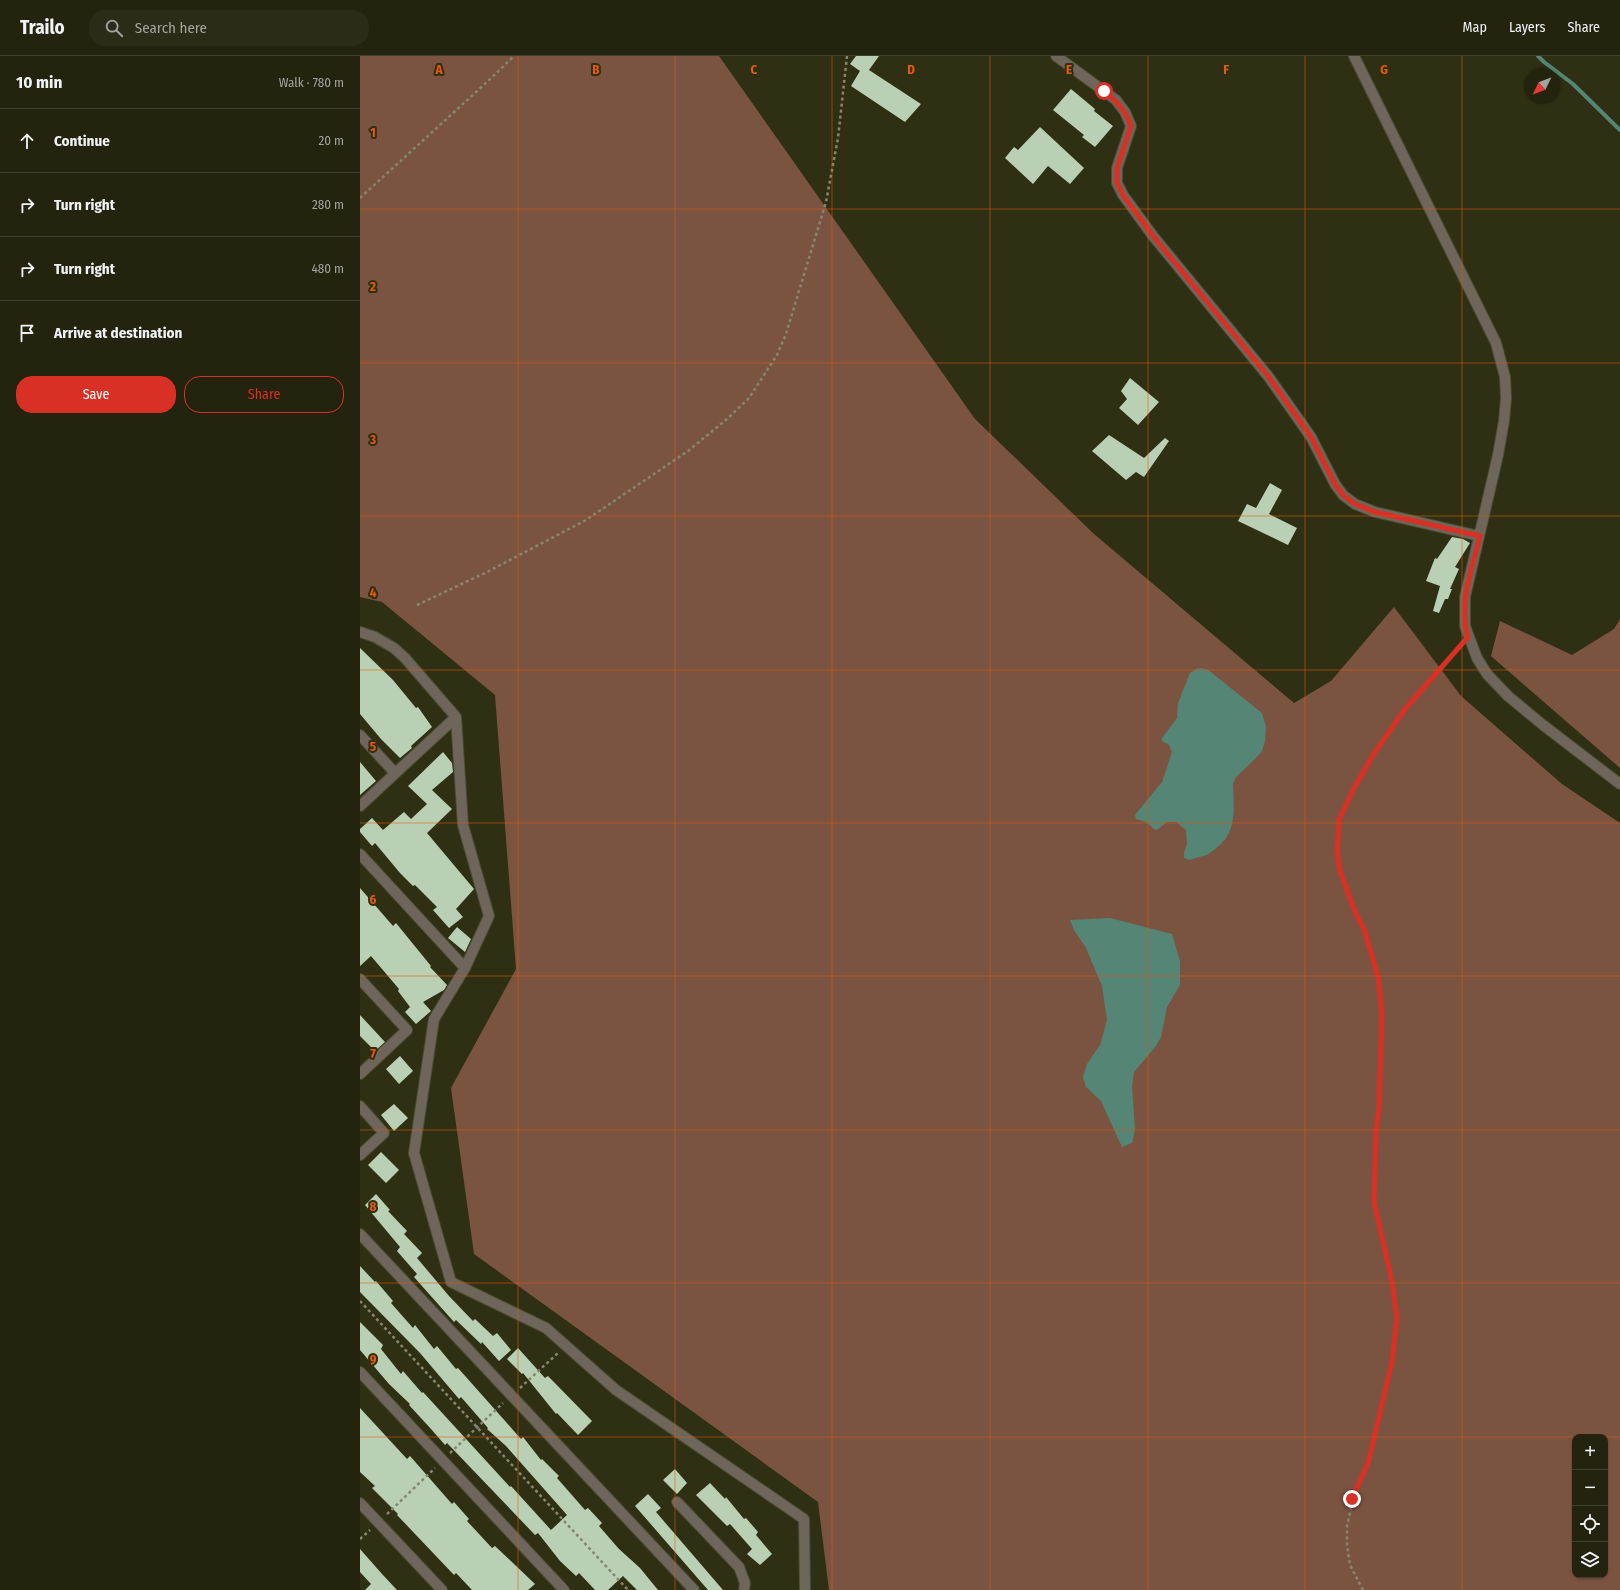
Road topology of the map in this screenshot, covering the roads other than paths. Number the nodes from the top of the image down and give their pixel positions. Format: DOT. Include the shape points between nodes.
graph roads {
  1 [pos="1056,56"];
  2 [pos="1354,56"];
  3 [pos="1480,536"];
  4 [pos="360,632"];
  5 [pos="456,717"];
  6 [pos="360,735"];
  7 [pos="395,773"];
  8 [pos="1620,784"];
  9 [pos="360,806"];
  10 [pos="360,854"];
  11 [pos="465,968"];
  12 [pos="360,979"];
  13 [pos="360,1074"];
  14 [pos="360,1106"];
  15 [pos="360,1155"];
  16 [pos="360,1234"];
  17 [pos="360,1372"];
  18 [pos="677,1502"];
  19 [pos="360,1503"];
  20 [pos="442,1590"];
  21 [pos="564,1590"];
  22 [pos="694,1590"];
  23 [pos="744,1590"];
  24 [pos="805,1590"];
  1 -- 3 [label="street" via="1116,100 1125,112 1131,126 1117,168 1117,183 1123,195 1153,236 1268,376 1311,437 1343,495 1355,504 1375,512"];
  2 -- 3 [label="street" via="1496,343 1505,376 1504,421"];
  3 -- 8 [label="street" via="1465,597 1465,626 1477,658 1487,674 1508,696"];
  4 -- 5 [label="street" via="375,637 406,658"];
  5 -- 7 [label="street"];
  5 -- 11 [label="street" via="463,825 489,916"];
  6 -- 7 [label="street"];
  7 -- 9 [label="street"];
  10 -- 11 [label="street"];
  11 -- 24 [label="street" via="434,1018 414,1153 450,1282 546,1328 616,1390 804,1519"];
  12 -- 13 [label="street" via="407,1030"];
  14 -- 15 [label="street" via="384,1133"];
  16 -- 22 [label="street"];
  17 -- 21 [label="street"];
  18 -- 23 [label="street" via="739,1567 745,1583"];
  19 -- 20 [label="street"];
}
